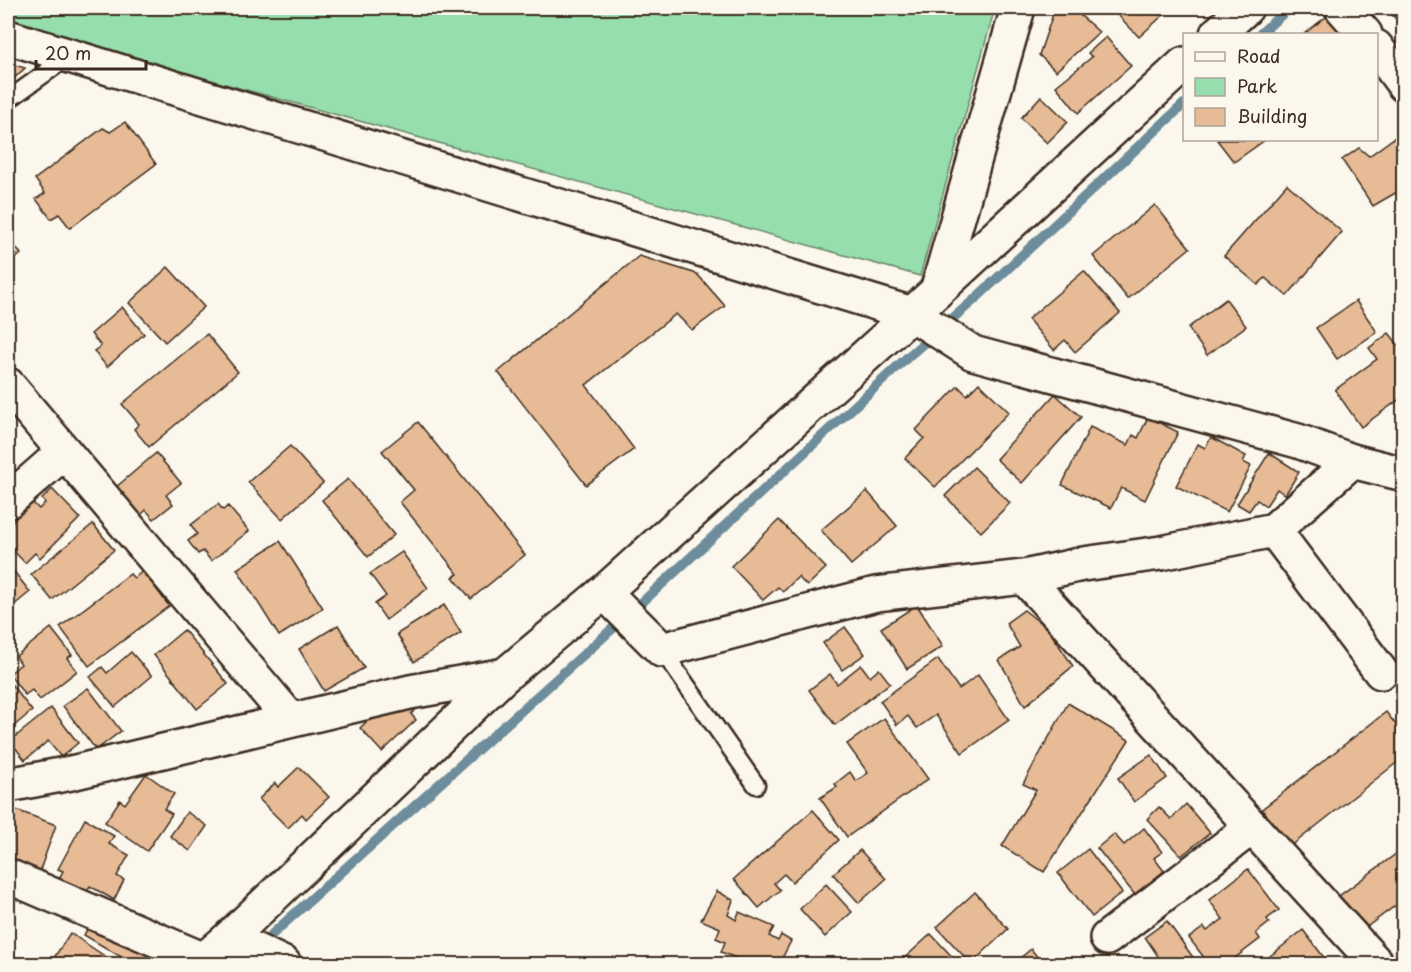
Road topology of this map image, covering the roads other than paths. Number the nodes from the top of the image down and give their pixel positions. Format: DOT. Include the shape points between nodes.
graph roads {
  1 [pos="1018,8"];
  2 [pos="1246,8"];
  3 [pos="1342,8"];
  4 [pos="1218,33"];
  5 [pos="1364,33"];
  6 [pos="8,37"];
  7 [pos="1378,48"];
  8 [pos="70,56"];
  9 [pos="1183,66"];
  10 [pos="1404,85"];
  11 [pos="8,100"];
  12 [pos="937,291"];
  13 [pos="917,318"];
  14 [pos="8,386"];
  15 [pos="64,452"];
  16 [pos="1352,461"];
  17 [pos="1404,474"];
  18 [pos="8,501"];
  19 [pos="1274,530"];
  20 [pos="1024,577"];
  21 [pos="609,597"];
  22 [pos="651,639"];
  23 [pos="1381,672"];
  24 [pos="505,675"];
  25 [pos="291,720"];
  26 [pos="8,785"];
  27 [pos="756,785"];
  28 [pos="1252,827"];
  29 [pos="8,876"];
  30 [pos="1107,938"];
  31 [pos="234,941"];
  32 [pos="278,961"];
  33 [pos="201,962"];
  34 [pos="1377,964"];
  1 -- 12 [label="street"];
  2 -- 4 [label="street"];
  3 -- 5 [label="street"];
  6 -- 8 [label="street"];
  7 -- 10 [label="street"];
  8 -- 11 [label="lane"];
  8 -- 13 [label="street"];
  9 -- 12 [label="street"];
  12 -- 13 [label="street"];
  13 -- 16 [label="street" via="973,353 1298,441"];
  13 -- 21 [label="street"];
  14 -- 15 [label="street"];
  15 -- 18 [label="street"];
  15 -- 25 [label="street"];
  16 -- 17 [label="street"];
  16 -- 19 [label="street"];
  19 -- 20 [label="street"];
  19 -- 23 [label="street"];
  20 -- 22 [label="street" via="876,594"];
  20 -- 28 [label="street"];
  21 -- 22 [label="street"];
  21 -- 24 [label="street"];
  22 -- 27 [label="lane"];
  24 -- 25 [label="street"];
  24 -- 31 [label="street"];
  25 -- 26 [label="street"];
  28 -- 30 [label="street"];
  28 -- 34 [label="street"];
  29 -- 33 [label="street"];
  31 -- 32 [label="street"];
  31 -- 33 [label="street"];
}
